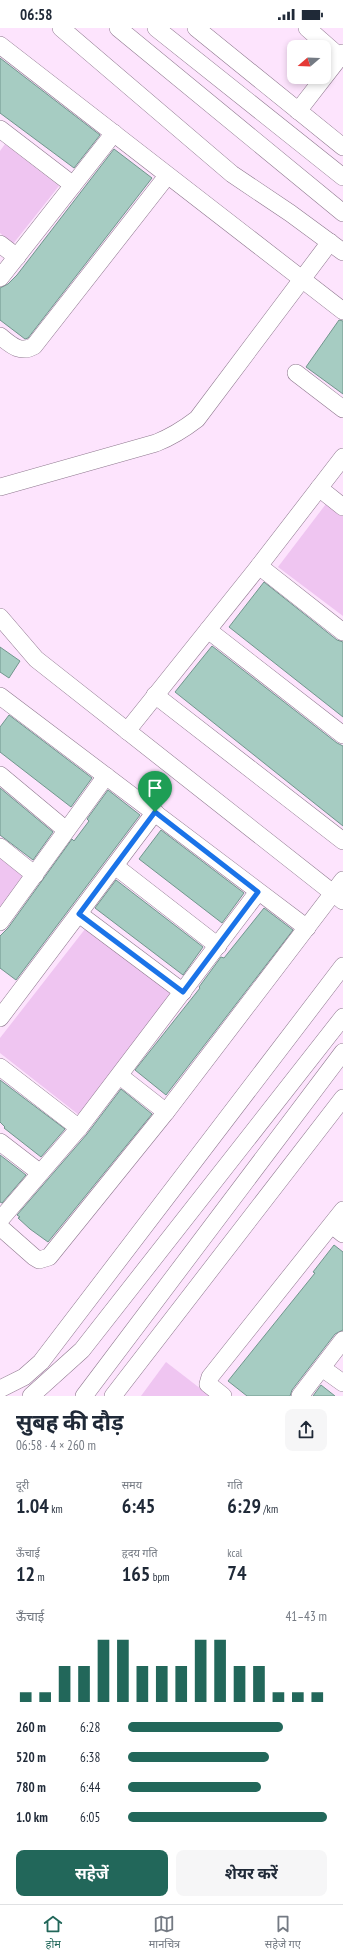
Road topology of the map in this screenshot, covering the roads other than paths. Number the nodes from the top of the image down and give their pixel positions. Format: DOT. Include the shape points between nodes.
graph roads {
  1 [pos="61,28"];
  2 [pos="118,28"];
  3 [pos="156,28"];
  4 [pos="196,28"];
  5 [pos="316,31"];
  6 [pos="0,45"];
  7 [pos="341,55"];
  8 [pos="298,111"];
  9 [pos="114,133"];
  10 [pos="2,135"];
  11 [pos="343,147"];
  12 [pos="168,176"];
  13 [pos="343,177"];
  14 [pos="73,185"];
  15 [pos="343,213"];
  16 [pos="0,244"];
  17 [pos="336,247"];
  18 [pos="17,257"];
  19 [pos="0,278"];
  20 [pos="302,280"];
  21 [pos="343,311"];
  22 [pos="0,336"];
  23 [pos="296,373"];
  24 [pos="343,409"];
  25 [pos="343,457"];
  26 [pos="0,487"];
  27 [pos="319,488"];
  28 [pos="343,507"];
  29 [pos="259,566"];
  30 [pos="0,617"];
  31 [pos="208,630"];
  32 [pos="343,632"];
  33 [pos="155,695"];
  34 [pos="2,703"];
  35 [pos="127,731"];
  36 [pos="343,735"];
  37 [pos="0,775"];
  38 [pos="106,776"];
  39 [pos="155,812"];
  40 [pos="66,830"];
  41 [pos="343,841"];
  42 [pos="0,847"];
  43 [pos="115,866"];
  44 [pos="35,875"];
  45 [pos="340,891"];
  46 [pos="258,892"];
  47 [pos="79,914"];
  48 [pos="0,922"];
  49 [pos="307,928"];
  50 [pos="218,946"];
  51 [pos="343,966"];
  52 [pos="183,992"];
  53 [pos="343,1017"];
  54 [pos="0,1018"];
  55 [pos="343,1052"];
  56 [pos="0,1067"];
  57 [pos="120,1076"];
  58 [pos="343,1098"];
  59 [pos="166,1112"];
  60 [pos="79,1128"];
  61 [pos="0,1142"];
  62 [pos="39,1172"];
  63 [pos="343,1210"];
  64 [pos="0,1220"];
  65 [pos="0,1227"];
  66 [pos="337,1230"];
  67 [pos="79,1312"];
  68 [pos="136,1326"];
  69 [pos="343,1340"];
  70 [pos="156,1342"];
  71 [pos="82,1350"];
  72 [pos="322,1368"];
  73 [pos="343,1383"];
  74 [pos="0,1389"];
  75 [pos="31,1396"];
  76 [pos="84,1396"];
  77 [pos="113,1396"];
  78 [pos="223,1396"];
  79 [pos="300,1396"];
  1 -- 17 [label="street" via="232,174"];
  2 -- 15 [label="street"];
  3 -- 13 [label="street"];
  4 -- 8 [label="street"];
  5 -- 7 [label="street"];
  6 -- 9 [label="street"];
  7 -- 8 [label="street"];
  8 -- 11 [label="street"];
  9 -- 12 [label="street"];
  9 -- 14 [label="street"];
  10 -- 14 [label="street"];
  12 -- 20 [label="street"];
  12 -- 22 [label="street" via="34,346 21,350"];
  14 -- 18 [label="street"];
  16 -- 18 [label="street"];
  17 -- 20 [label="street"];
  18 -- 19 [label="street"];
  20 -- 21 [label="street"];
  20 -- 26 [label="street" via="198,419 156,443"];
  23 -- 24 [label="street"];
  25 -- 27 [label="street"];
  27 -- 28 [label="street"];
  27 -- 29 [label="street"];
  29 -- 31 [label="street"];
  29 -- 32 [label="street"];
  30 -- 35 [label="street" via="36,659"];
  31 -- 33 [label="street"];
  31 -- 36 [label="street"];
  33 -- 35 [label="street"];
  33 -- 41 [label="street"];
  34 -- 38 [label="street"];
  35 -- 45 [label="street"];
  37 -- 40 [label="street"];
  38 -- 39 [label="street"];
  38 -- 40 [label="street"];
  39 -- 43 [label="street"];
  39 -- 46 [label="street"];
  40 -- 44 [label="street"];
  42 -- 44 [label="street"];
  43 -- 47 [label="street"];
  43 -- 50 [label="street"];
  44 -- 48 [label="street"];
  45 -- 49 [label="street"];
  46 -- 49 [label="street"];
  46 -- 50 [label="street"];
  47 -- 52 [label="street"];
  47 -- 54 [label="street"];
  49 -- 59 [label="street"];
  50 -- 52 [label="street"];
  51 -- 67 [label="street"];
  52 -- 57 [label="street"];
  53 -- 71 [label="street"];
  55 -- 68 [label="street"];
  56 -- 60 [label="street"];
  57 -- 59 [label="street"];
  57 -- 60 [label="street"];
  58 -- 70 [label="street"];
  59 -- 65 [label="street" via="49,1257 39,1260 34,1257"];
  60 -- 62 [label="street"];
  61 -- 62 [label="street"];
  62 -- 64 [label="street"];
  63 -- 66 [label="street"];
  66 -- 78 [label="street" via="210,1377 208,1384"];
  67 -- 71 [label="street"];
  67 -- 74 [label="street" via="41,1362 24,1377"];
  68 -- 70 [label="street"];
  68 -- 76 [label="street"];
  69 -- 72 [label="street"];
  70 -- 77 [label="street"];
  71 -- 75 [label="street"];
  72 -- 73 [label="street"];
  72 -- 79 [label="street"];
}
